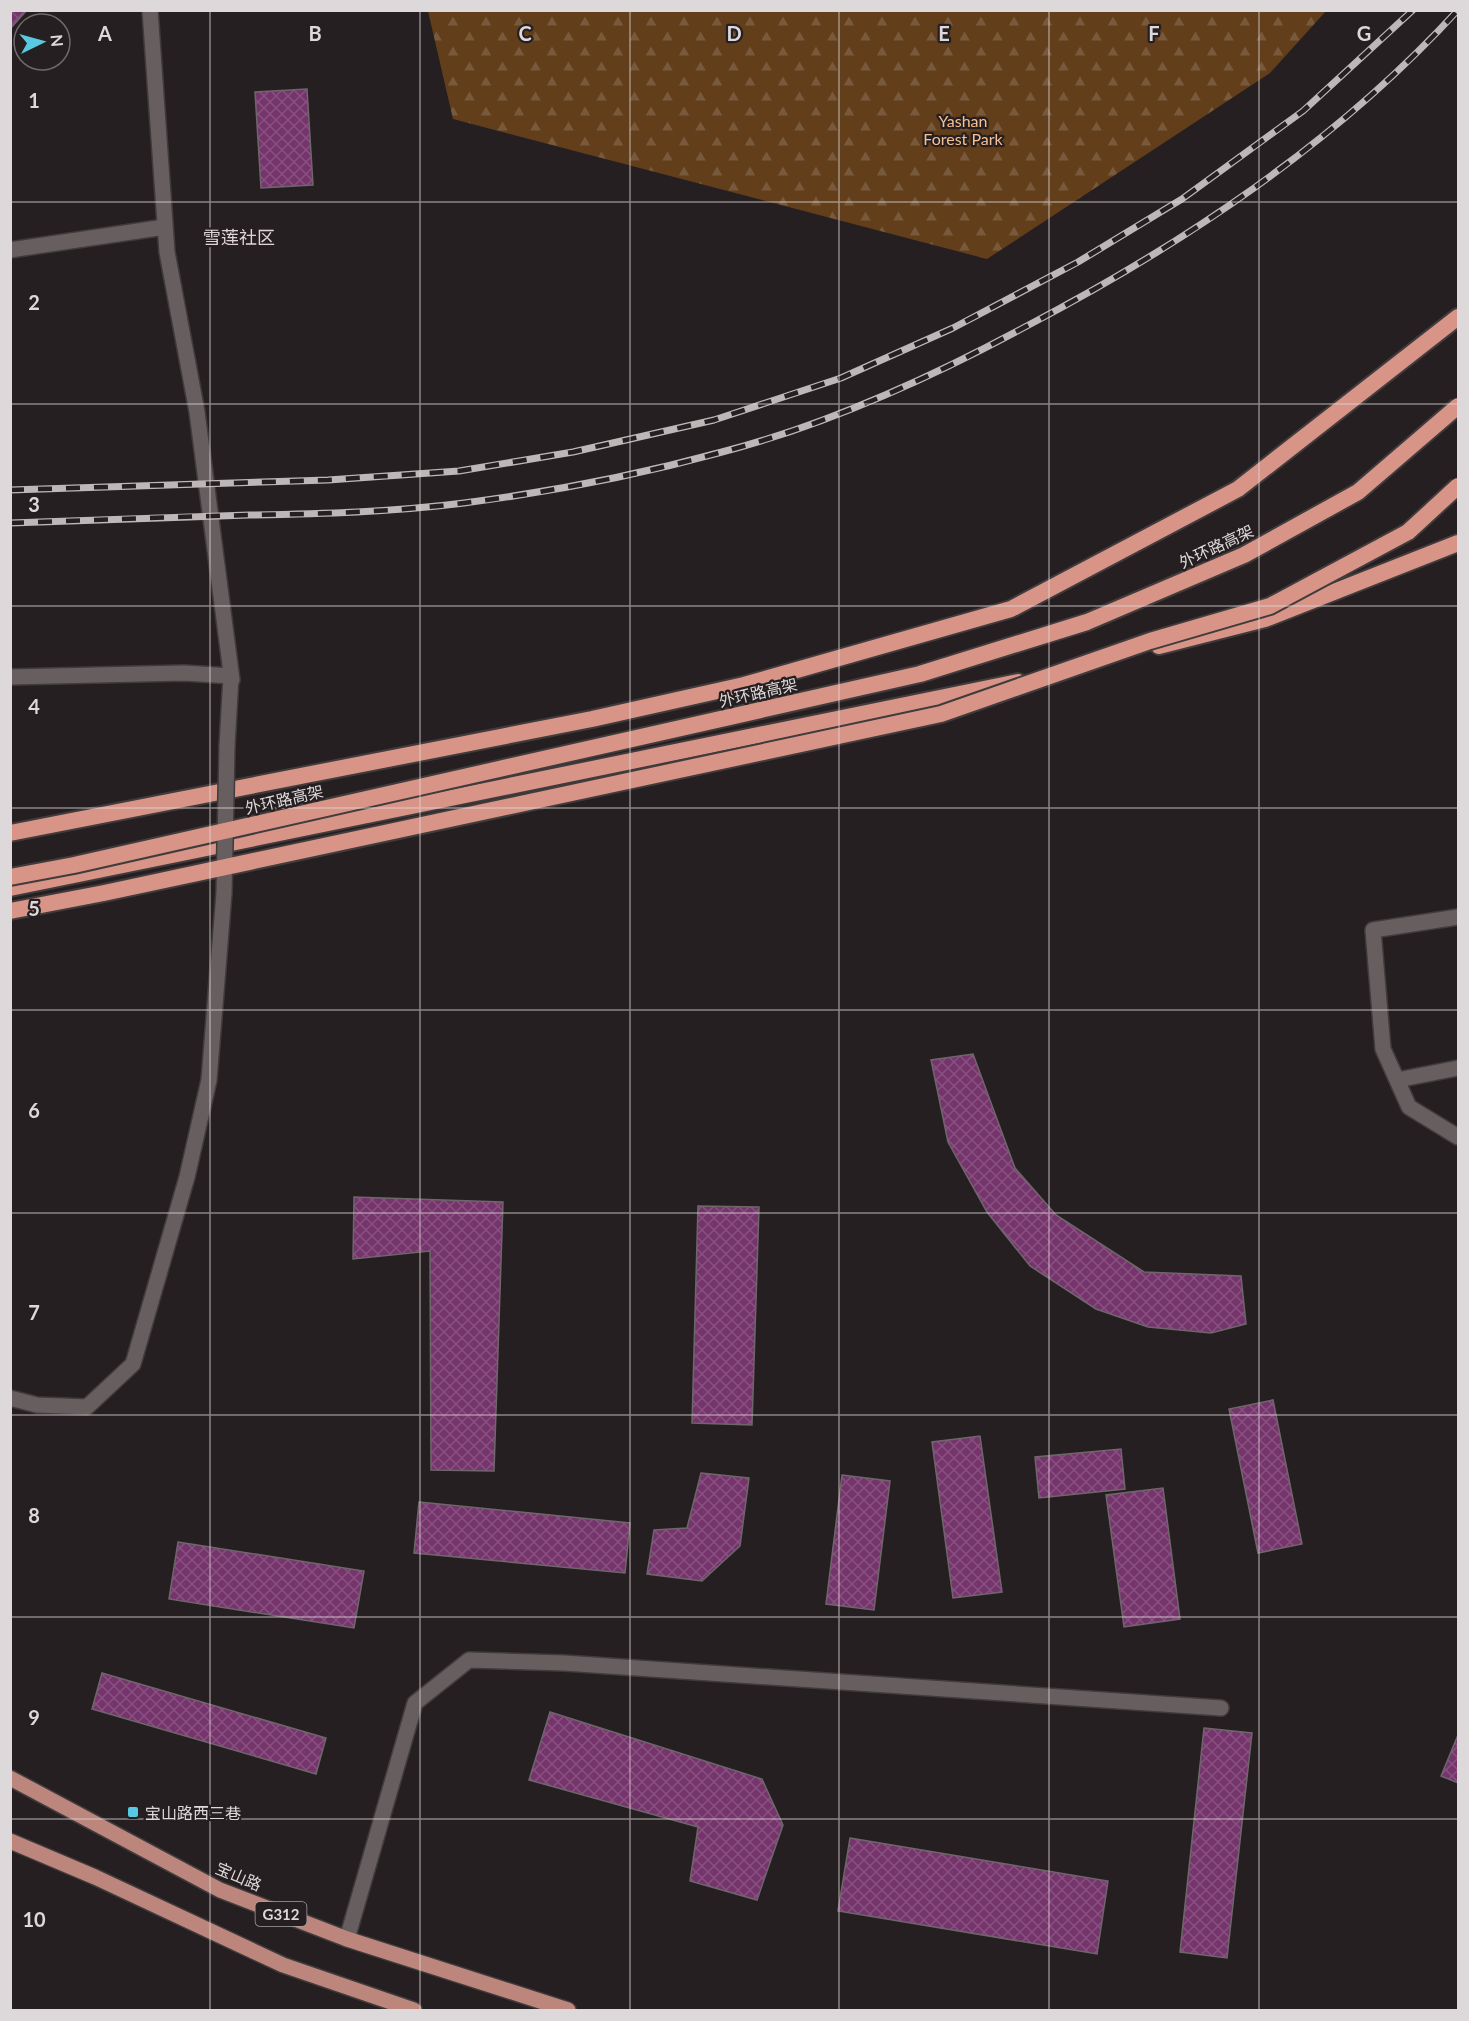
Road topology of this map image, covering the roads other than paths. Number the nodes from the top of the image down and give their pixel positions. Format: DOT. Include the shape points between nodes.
graph roads {
  1 [pos="150,10"];
  2 [pos="165,227"];
  3 [pos="10,250"];
  4 [pos="1458,317"];
  5 [pos="1458,406"];
  6 [pos="1458,486"];
  7 [pos="1458,543"];
  8 [pos="10,677"];
  9 [pos="232,681"];
  10 [pos="10,833"];
  11 [pos="10,877"];
  12 [pos="10,888"];
  13 [pos="10,911"];
  14 [pos="1458,917"];
  15 [pos="1458,1068"];
  16 [pos="1397,1080"];
  17 [pos="1458,1137"];
  18 [pos="10,1398"];
  19 [pos="1221,1708"];
  20 [pos="10,1779"];
  21 [pos="10,1841"];
  22 [pos="347,1939"];
  23 [pos="414,2010"];
  24 [pos="568,2010"];
  1 -- 2 [label="street"];
  2 -- 3 [label="street"];
  2 -- 9 [label="street" via="197,412"];
  4 -- 10 [label="highway" via="1239,489 1011,609 744,685 592,719"];
  5 -- 11 [label="highway, 外环路高架, bridge" via="1358,492 1244,555 1088,622 920,674"];
  6 -- 13 [label="highway, bridge" via="1408,532 1270,606 1150,640 941,714"];
  7 -- 12 [label="highway" via="1265,619 1027,680"];
  8 -- 9 [label="street" via="184,673 231,676"];
  9 -- 18 [label="street, bridge" via="226,746 224,893 209,1080 188,1177 133,1364 87,1407 37,1405"];
  14 -- 16 [label="street" via="1372,930 1383,1049"];
  15 -- 16 [label="street"];
  16 -- 17 [label="street" via="1409,1107"];
  19 -- 22 [label="street" via="468,1660 415,1702"];
  20 -- 22 [label="main road, 宝山路 / G312" via="220,1890"];
  21 -- 23 [label="main road" via="283,1965"];
  22 -- 24 [label="main road, 宝山路 / G312"];
}
